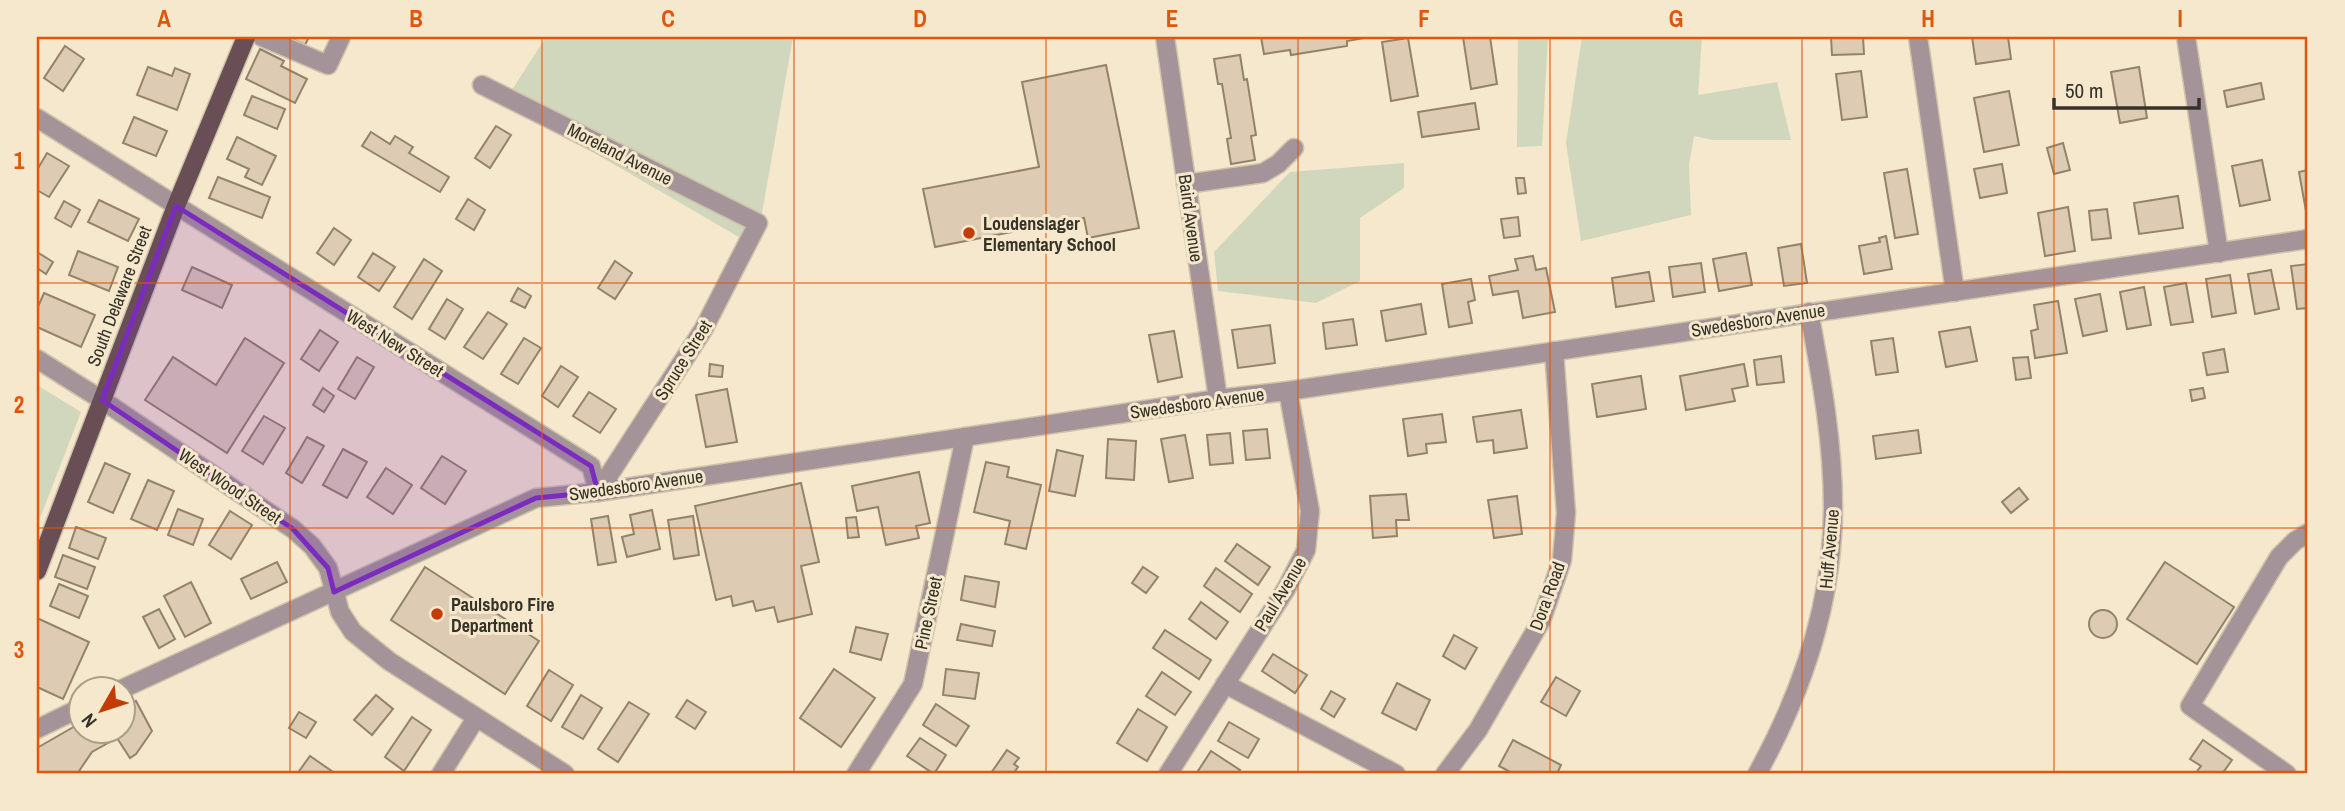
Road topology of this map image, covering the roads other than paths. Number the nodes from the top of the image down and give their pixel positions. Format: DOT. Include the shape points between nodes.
graph roads {
  1 [pos="246,37"];
  2 [pos="262,37"];
  3 [pos="341,37"];
  4 [pos="1164,37"];
  5 [pos="1919,37"];
  6 [pos="2186,37"];
  7 [pos="482,85"];
  8 [pos="37,118"];
  9 [pos="1294,148"];
  10 [pos="1186,184"];
  11 [pos="176,206"];
  12 [pos="758,223"];
  13 [pos="2308,239"];
  14 [pos="2219,253"];
  15 [pos="1955,292"];
  16 [pos="1809,312"];
  17 [pos="1554,351"];
  18 [pos="37,359"];
  19 [pos="1288,391"];
  20 [pos="1218,399"];
  21 [pos="102,400"];
  22 [pos="965,437"];
  23 [pos="598,492"];
  24 [pos="2308,533"];
  25 [pos="37,571"];
  26 [pos="334,592"];
  27 [pos="136,683"];
  28 [pos="1225,684"];
  29 [pos="66,715"];
  30 [pos="476,718"];
  31 [pos="37,729"];
  32 [pos="441,774"];
  33 [pos="565,774"];
  34 [pos="856,774"];
  35 [pos="1168,774"];
  36 [pos="1396,774"];
  37 [pos="1445,774"];
  38 [pos="1757,774"];
  39 [pos="2287,774"];
  1 -- 11 [label="main road, South Delaware Street"];
  2 -- 3 [label="street" via="328,65"];
  4 -- 10 [label="street, Baird Avenue"];
  5 -- 15 [label="street"];
  6 -- 14 [label="street"];
  7 -- 12 [label="street, Moreland Avenue"];
  8 -- 11 [label="street, West New Street"];
  9 -- 10 [label="street" via="1263,173"];
  10 -- 20 [label="street, Baird Avenue"];
  11 -- 21 [label="main road, South Delaware Street"];
  11 -- 23 [label="street, West New Street" via="592,466"];
  12 -- 23 [label="street, Spruce Street" via="704,330"];
  13 -- 14 [label="street, Swedesboro Avenue"];
  14 -- 15 [label="street, Swedesboro Avenue"];
  15 -- 16 [label="street, Swedesboro Avenue"];
  16 -- 17 [label="street, Swedesboro Avenue"];
  16 -- 38 [label="street, Huff Avenue" via="1831,456 1830,559 1812,654"];
  17 -- 19 [label="street, Swedesboro Avenue"];
  17 -- 37 [label="street, Dora Road" via="1566,501 1562,560 1541,621 1478,730"];
  18 -- 21 [label="street, West Wood Street"];
  19 -- 20 [label="street, Swedesboro Avenue"];
  19 -- 28 [label="street, Paul Avenue" via="1310,511 1306,550"];
  20 -- 22 [label="street, Swedesboro Avenue"];
  21 -- 25 [label="main road, South Delaware Street"];
  21 -- 26 [label="street, West Wood Street" via="293,529 328,568"];
  22 -- 23 [label="street, Swedesboro Avenue"];
  22 -- 34 [label="street, Pine Street" via="913,684"];
  23 -- 26 [label="street, Swedesboro Avenue" via="536,498"];
  24 -- 39 [label="street" via="2279,557 2190,706"];
  26 -- 27 [label="street, Swedesboro Avenue"];
  26 -- 30 [label="street, West Wood Street" via="340,612 354,632 389,661"];
  28 -- 35 [label="street, Paul Avenue"];
  28 -- 36 [label="street"];
  29 -- 31 [label="street"];
  30 -- 32 [label="street"];
  30 -- 33 [label="street, West Wood Street"];
}
